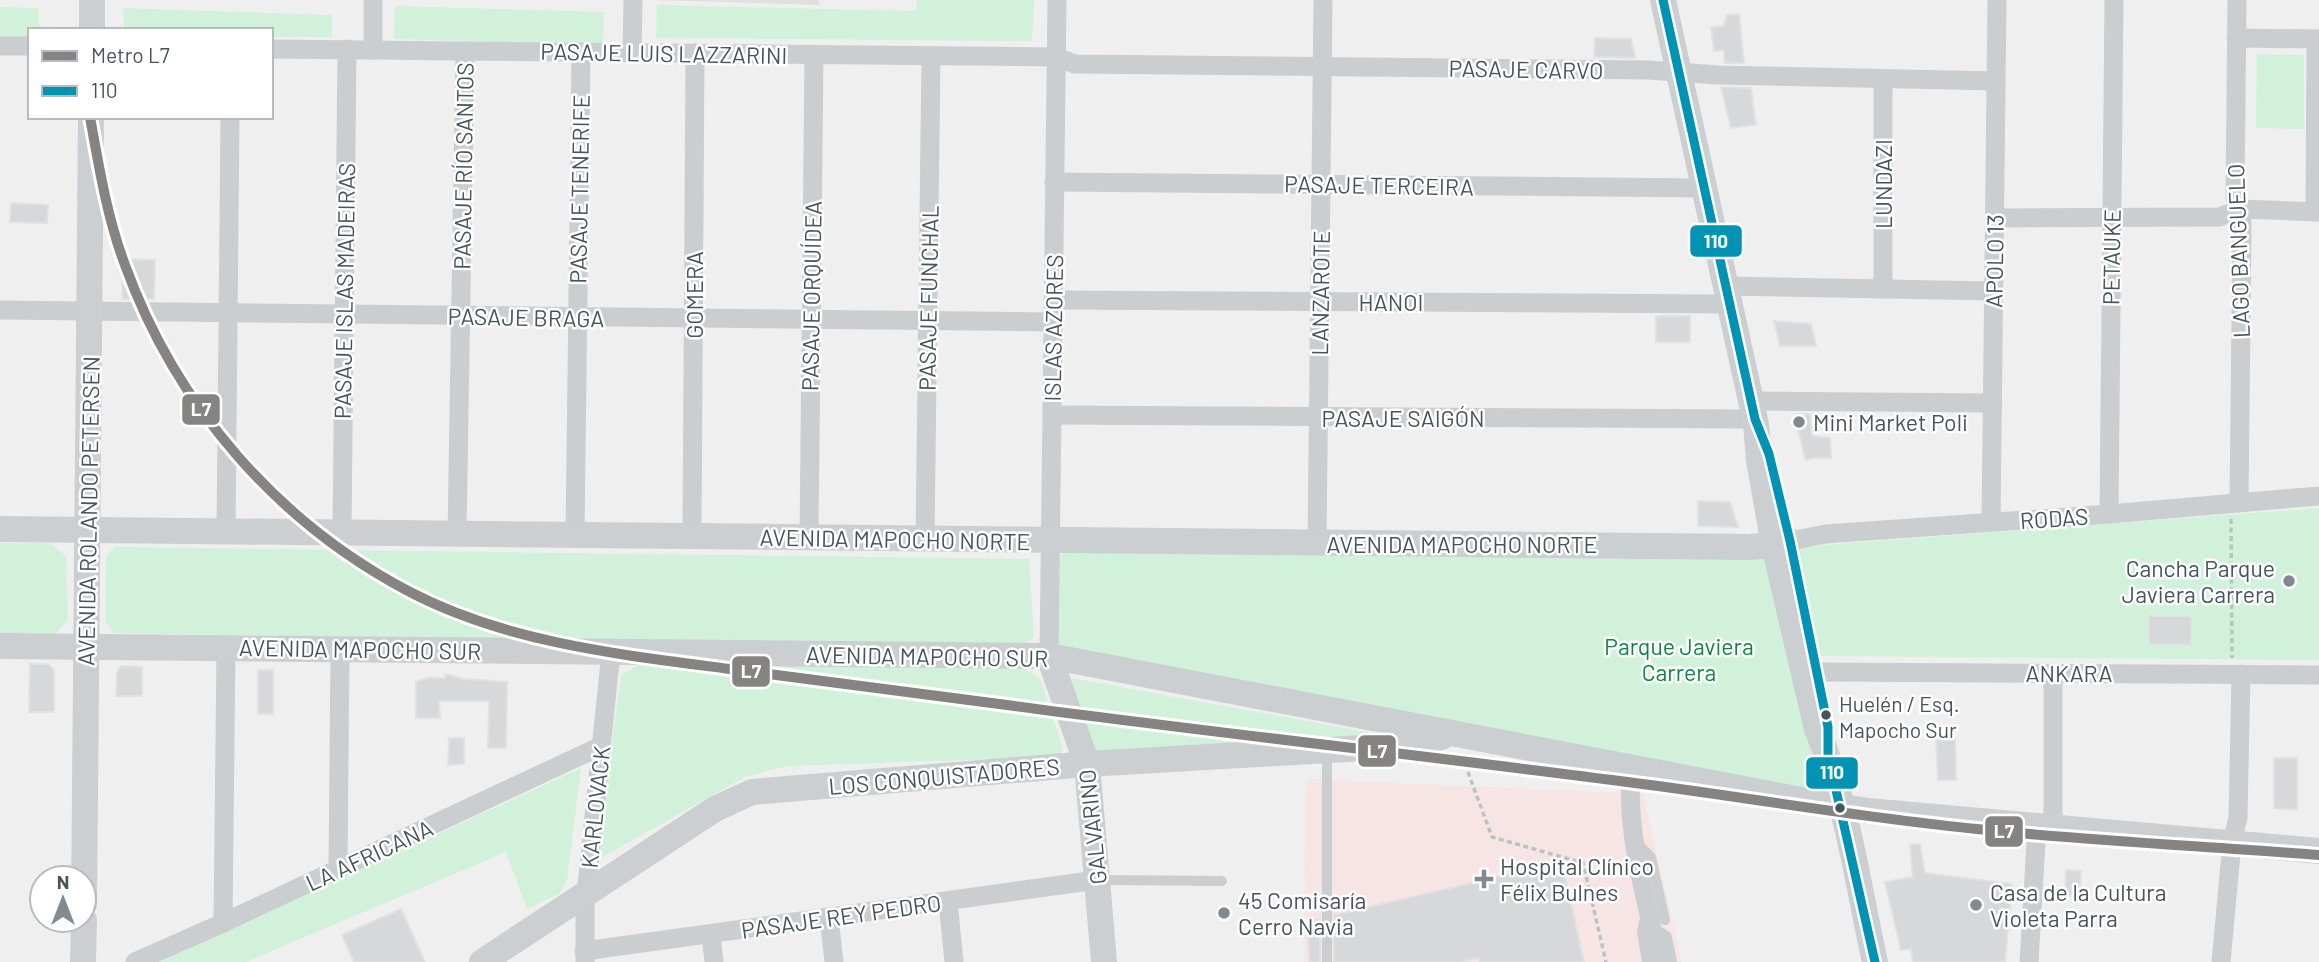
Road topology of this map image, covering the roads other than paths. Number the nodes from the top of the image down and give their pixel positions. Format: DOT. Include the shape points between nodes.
graph roads {
  1 [pos="92,0"];
  2 [pos="373,0"];
  3 [pos="633,0"];
  4 [pos="1057,0"];
  5 [pos="1323,0"];
  6 [pos="1663,0"];
  7 [pos="1997,0"];
  8 [pos="2113,0"];
  9 [pos="2237,0"];
  10 [pos="92,28"];
  11 [pos="2236,38"];
  12 [pos="2318,39"];
  13 [pos="0,46"];
  14 [pos="28,46"];
  15 [pos="273,49"];
  16 [pos="347,50"];
  17 [pos="373,50"];
  18 [pos="464,51"];
  19 [pos="581,52"];
  20 [pos="632,52"];
  21 [pos="695,53"];
  22 [pos="814,54"];
  23 [pos="931,56"];
  24 [pos="1056,57"];
  25 [pos="1323,66"];
  26 [pos="1679,72"];
  27 [pos="1882,79"];
  28 [pos="1996,81"];
  29 [pos="91,119"];
  30 [pos="230,119"];
  31 [pos="1054,182"];
  32 [pos="1321,184"];
  33 [pos="1704,188"];
  34 [pos="2241,209"];
  35 [pos="2317,212"];
  36 [pos="1995,218"];
  37 [pos="2112,218"];
  38 [pos="1882,289"];
  39 [pos="1994,291"];
  40 [pos="1728,295"];
  41 [pos="1053,300"];
  42 [pos="1320,302"];
  43 [pos="0,310"];
  44 [pos="90,310"];
  45 [pos="228,313"];
  46 [pos="344,315"];
  47 [pos="461,316"];
  48 [pos="577,317"];
  49 [pos="694,318"];
  50 [pos="811,320"];
  51 [pos="928,321"];
  52 [pos="1053,322"];
  53 [pos="1993,403"];
  54 [pos="1052,415"];
  55 [pos="1754,415"];
  56 [pos="1319,418"];
  57 [pos="2319,496"];
  58 [pos="2235,503"];
  59 [pos="2109,514"];
  60 [pos="1991,522"];
  61 [pos="0,529"];
  62 [pos="88,530"];
  63 [pos="226,531"];
  64 [pos="342,533"];
  65 [pos="457,534"];
  66 [pos="575,535"];
  67 [pos="692,537"];
  68 [pos="809,538"];
  69 [pos="925,539"];
  70 [pos="1050,541"];
  71 [pos="1317,543"];
  72 [pos="1782,543"];
  73 [pos="0,646"];
  74 [pos="87,646"];
  75 [pos="226,648"];
  76 [pos="340,649"];
  77 [pos="611,652"];
  78 [pos="1049,656"];
  79 [pos="1818,671"];
  80 [pos="2053,673"];
  81 [pos="2236,674"];
  82 [pos="2319,675"];
  83 [pos="1454,735"];
  84 [pos="601,746"];
  85 [pos="1327,751"];
  86 [pos="1828,755"];
  87 [pos="1087,764"];
  88 [pos="1633,769"];
  89 [pos="1840,807"];
  90 [pos="2045,827"];
  91 [pos="1635,842"];
  92 [pos="2232,843"];
  93 [pos="2319,850"];
  94 [pos="84,864"];
  95 [pos="338,869"];
  96 [pos="1097,880"];
  97 [pos="1222,881"];
  98 [pos="586,893"];
  99 [pos="948,902"];
  100 [pos="830,918"];
  101 [pos="223,923"];
  102 [pos="1654,932"];
  103 [pos="84,934"];
  104 [pos="711,934"];
  105 [pos="585,957"];
  106 [pos="83,962"];
  107 [pos="135,962"];
  108 [pos="482,962"];
  109 [pos="714,962"];
  110 [pos="834,962"];
  111 [pos="954,962"];
  112 [pos="1104,962"];
  113 [pos="1327,962"];
  114 [pos="1647,962"];
  115 [pos="1660,962"];
  116 [pos="1672,962"];
  117 [pos="1875,962"];
  118 [pos="2029,962"];
  119 [pos="2221,962"];
  1 -- 10 [label="main road"];
  2 -- 17 [label="street"];
  3 -- 20 [label="street"];
  4 -- 24 [label="street, ISLAS AZORES"];
  5 -- 25 [label="street, LANZAROTE"];
  6 -- 26 [label="main road"];
  7 -- 28 [label="street, APOLO 13"];
  8 -- 37 [label="street, PETAUKE"];
  9 -- 11 [label="street, LAGO BANGUELO"];
  11 -- 12 [label="street"];
  11 -- 34 [label="street, LAGO BANGUELO" via="2235,198"];
  12 -- 35 [label="street"];
  13 -- 14 [label="street"];
  15 -- 16 [label="street, PASAJE LUIS LAZZARINI"];
  16 -- 17 [label="street, PASAJE LUIS LAZZARINI"];
  16 -- 46 [label="street, PASAJE ISLAS MADEIRAS"];
  17 -- 18 [label="street, PASAJE LUIS LAZZARINI"];
  18 -- 19 [label="street, PASAJE LUIS LAZZARINI"];
  18 -- 47 [label="street, PASAJE RÍO SANTOS"];
  19 -- 20 [label="street, PASAJE LUIS LAZZARINI"];
  19 -- 48 [label="street, PASAJE TENERIFE"];
  20 -- 21 [label="street, PASAJE LUIS LAZZARINI"];
  21 -- 22 [label="street, PASAJE LUIS LAZZARINI"];
  21 -- 49 [label="street, GOMERA"];
  22 -- 23 [label="street, PASAJE LUIS LAZZARINI"];
  22 -- 50 [label="street, PASAJE ORQUÍDEA"];
  23 -- 24 [label="street, PASAJE LUIS LAZZARINI"];
  23 -- 51 [label="street, PASAJE FUNCHAL"];
  24 -- 25 [label="street, PASAJE CARVO" via="1075,64"];
  24 -- 31 [label="street, ISLAS AZORES"];
  25 -- 26 [label="street, PASAJE CARVO"];
  25 -- 32 [label="street, LANZAROTE"];
  26 -- 27 [label="street, PASAJE CARVO"];
  26 -- 33 [label="main road"];
  27 -- 28 [label="street, PASAJE CARVO"];
  27 -- 38 [label="street, LUNDAZI"];
  28 -- 36 [label="street, APOLO 13"];
  29 -- 44 [label="main road, AVENIDA ROLANDO PETERSEN"];
  30 -- 45 [label="street"];
  31 -- 32 [label="street, PASAJE TERCEIRA"];
  31 -- 41 [label="street, ISLAS AZORES"];
  32 -- 33 [label="street, PASAJE TERCEIRA"];
  32 -- 42 [label="street, LANZAROTE"];
  33 -- 40 [label="main road"];
  34 -- 35 [label="street"];
  34 -- 37 [label="street" via="2219,217"];
  34 -- 58 [label="street, LAGO BANGUELO"];
  36 -- 37 [label="street"];
  36 -- 39 [label="street, APOLO 13"];
  37 -- 59 [label="street, PETAUKE"];
  38 -- 39 [label="street, HANOI"];
  38 -- 40 [label="street, HANOI"];
  39 -- 53 [label="street, APOLO 13"];
  40 -- 42 [label="street, HANOI"];
  40 -- 55 [label="main road"];
  41 -- 42 [label="street, HANOI"];
  41 -- 52 [label="street, ISLAS AZORES"];
  42 -- 56 [label="street, LANZAROTE"];
  43 -- 44 [label="street, PASAJE BRAGA"];
  44 -- 45 [label="street, PASAJE BRAGA"];
  44 -- 62 [label="main road, AVENIDA ROLANDO PETERSEN"];
  45 -- 46 [label="street, PASAJE BRAGA"];
  45 -- 63 [label="street"];
  46 -- 47 [label="street, PASAJE BRAGA"];
  46 -- 64 [label="street, PASAJE ISLAS MADEIRAS"];
  47 -- 48 [label="street, PASAJE BRAGA"];
  47 -- 65 [label="street, PASAJE RÍO SANTOS"];
  48 -- 49 [label="street, PASAJE BRAGA"];
  48 -- 66 [label="street, PASAJE TENERIFE"];
  49 -- 50 [label="street, PASAJE BRAGA"];
  49 -- 67 [label="street, GOMERA"];
  50 -- 51 [label="street, PASAJE BRAGA"];
  50 -- 68 [label="street, PASAJE ORQUÍDEA"];
  51 -- 52 [label="street, PASAJE BRAGA"];
  51 -- 69 [label="street, PASAJE FUNCHAL"];
  52 -- 54 [label="street, ISLAS AZORES"];
  53 -- 55 [label="street, PASAJE SAIGÓN"];
  53 -- 60 [label="street, APOLO 13"];
  54 -- 56 [label="street, PASAJE SAIGÓN"];
  54 -- 70 [label="street, ISLAS AZORES"];
  55 -- 56 [label="street, PASAJE SAIGÓN"];
  55 -- 72 [label="main road" via="1759,460"];
  56 -- 71 [label="street, LANZAROTE"];
  57 -- 58 [label="street, RODAS"];
  58 -- 59 [label="street, RODAS"];
  59 -- 60 [label="street, RODAS"];
  60 -- 72 [label="street, RODAS" via="1826,534"];
  61 -- 62 [label="main road, AVENIDA MAPOCHO NORTE"];
  62 -- 63 [label="main road, AVENIDA MAPOCHO NORTE"];
  62 -- 74 [label="main road, AVENIDA ROLANDO PETERSEN"];
  63 -- 64 [label="main road, AVENIDA MAPOCHO NORTE"];
  64 -- 65 [label="main road, AVENIDA MAPOCHO NORTE"];
  65 -- 66 [label="main road, AVENIDA MAPOCHO NORTE"];
  66 -- 67 [label="main road, AVENIDA MAPOCHO NORTE"];
  67 -- 68 [label="main road, AVENIDA MAPOCHO NORTE"];
  68 -- 69 [label="main road, AVENIDA MAPOCHO NORTE"];
  69 -- 70 [label="main road, AVENIDA MAPOCHO NORTE"];
  70 -- 71 [label="main road, AVENIDA MAPOCHO NORTE"];
  70 -- 78 [label="street, ISLAS AZORES"];
  71 -- 72 [label="main road, AVENIDA MAPOCHO NORTE"];
  72 -- 79 [label="main road"];
  72 -- 86 [label="main road" via="1817,729"];
  73 -- 74 [label="main road, AVENIDA MAPOCHO SUR"];
  74 -- 75 [label="main road, AVENIDA MAPOCHO SUR"];
  74 -- 94 [label="main road, AVENIDA ROLANDO PETERSEN"];
  75 -- 76 [label="main road, AVENIDA MAPOCHO SUR"];
  75 -- 101 [label="street"];
  76 -- 77 [label="main road, AVENIDA MAPOCHO SUR"];
  76 -- 95 [label="street"];
  77 -- 78 [label="main road, AVENIDA MAPOCHO SUR"];
  77 -- 84 [label="street, KARLOVACK"];
  78 -- 83 [label="main road, AVENIDA MAPOCHO SUR"];
  78 -- 87 [label="main road, GALVARINO"];
  79 -- 80 [label="street, ANKARA"];
  79 -- 86 [label="main road"];
  80 -- 81 [label="street, ANKARA"];
  80 -- 90 [label="street"];
  81 -- 82 [label="street, ANKARA"];
  81 -- 92 [label="street" via="2238,817"];
  83 -- 85 [label="main road, LOS CONQUISTADORES" via="1399,746"];
  83 -- 88 [label="main road, AVENIDA MAPOCHO SUR"];
  84 -- 95 [label="street, LA AFRICANA"];
  84 -- 98 [label="street, KARLOVACK"];
  85 -- 87 [label="main road, LOS CONQUISTADORES"];
  85 -- 113 [label="lane"];
  86 -- 89 [label="main road"];
  87 -- 96 [label="main road, GALVARINO"];
  87 -- 98 [label="main road, LOS CONQUISTADORES" via="752,792 715,809"];
  88 -- 89 [label="main road, AVENIDA MAPOCHO SUR"];
  88 -- 91 [label="street" via="1629,793"];
  89 -- 90 [label="main road, AVENIDA MAPOCHO SUR"];
  89 -- 117 [label="main road"];
  90 -- 92 [label="main road, AVENIDA MAPOCHO SUR"];
  90 -- 118 [label="street"];
  91 -- 102 [label="street"];
  91 -- 102 [label="lane" via="1651,857"];
  92 -- 93 [label="main road, AVENIDA MAPOCHO SUR"];
  92 -- 119 [label="street"];
  95 -- 101 [label="street, LA AFRICANA"];
  96 -- 97 [label="lane"];
  96 -- 99 [label="street, PASAJE REY PEDRO"];
  96 -- 112 [label="main road, GALVARINO"];
  98 -- 105 [label="street, KARLOVACK"];
  98 -- 108 [label="main road, LOS CONQUISTADORES"];
  99 -- 100 [label="street, PASAJE REY PEDRO"];
  99 -- 111 [label="street"];
  100 -- 104 [label="street, PASAJE REY PEDRO"];
  100 -- 110 [label="street"];
  101 -- 107 [label="street, LA AFRICANA"];
  102 -- 114 [label="lane"];
  102 -- 115 [label="street"];
  102 -- 116 [label="lane" via="1667,937"];
  103 -- 106 [label="main road"];
  104 -- 105 [label="street, PASAJE REY PEDRO"];
  104 -- 109 [label="street"];
}
